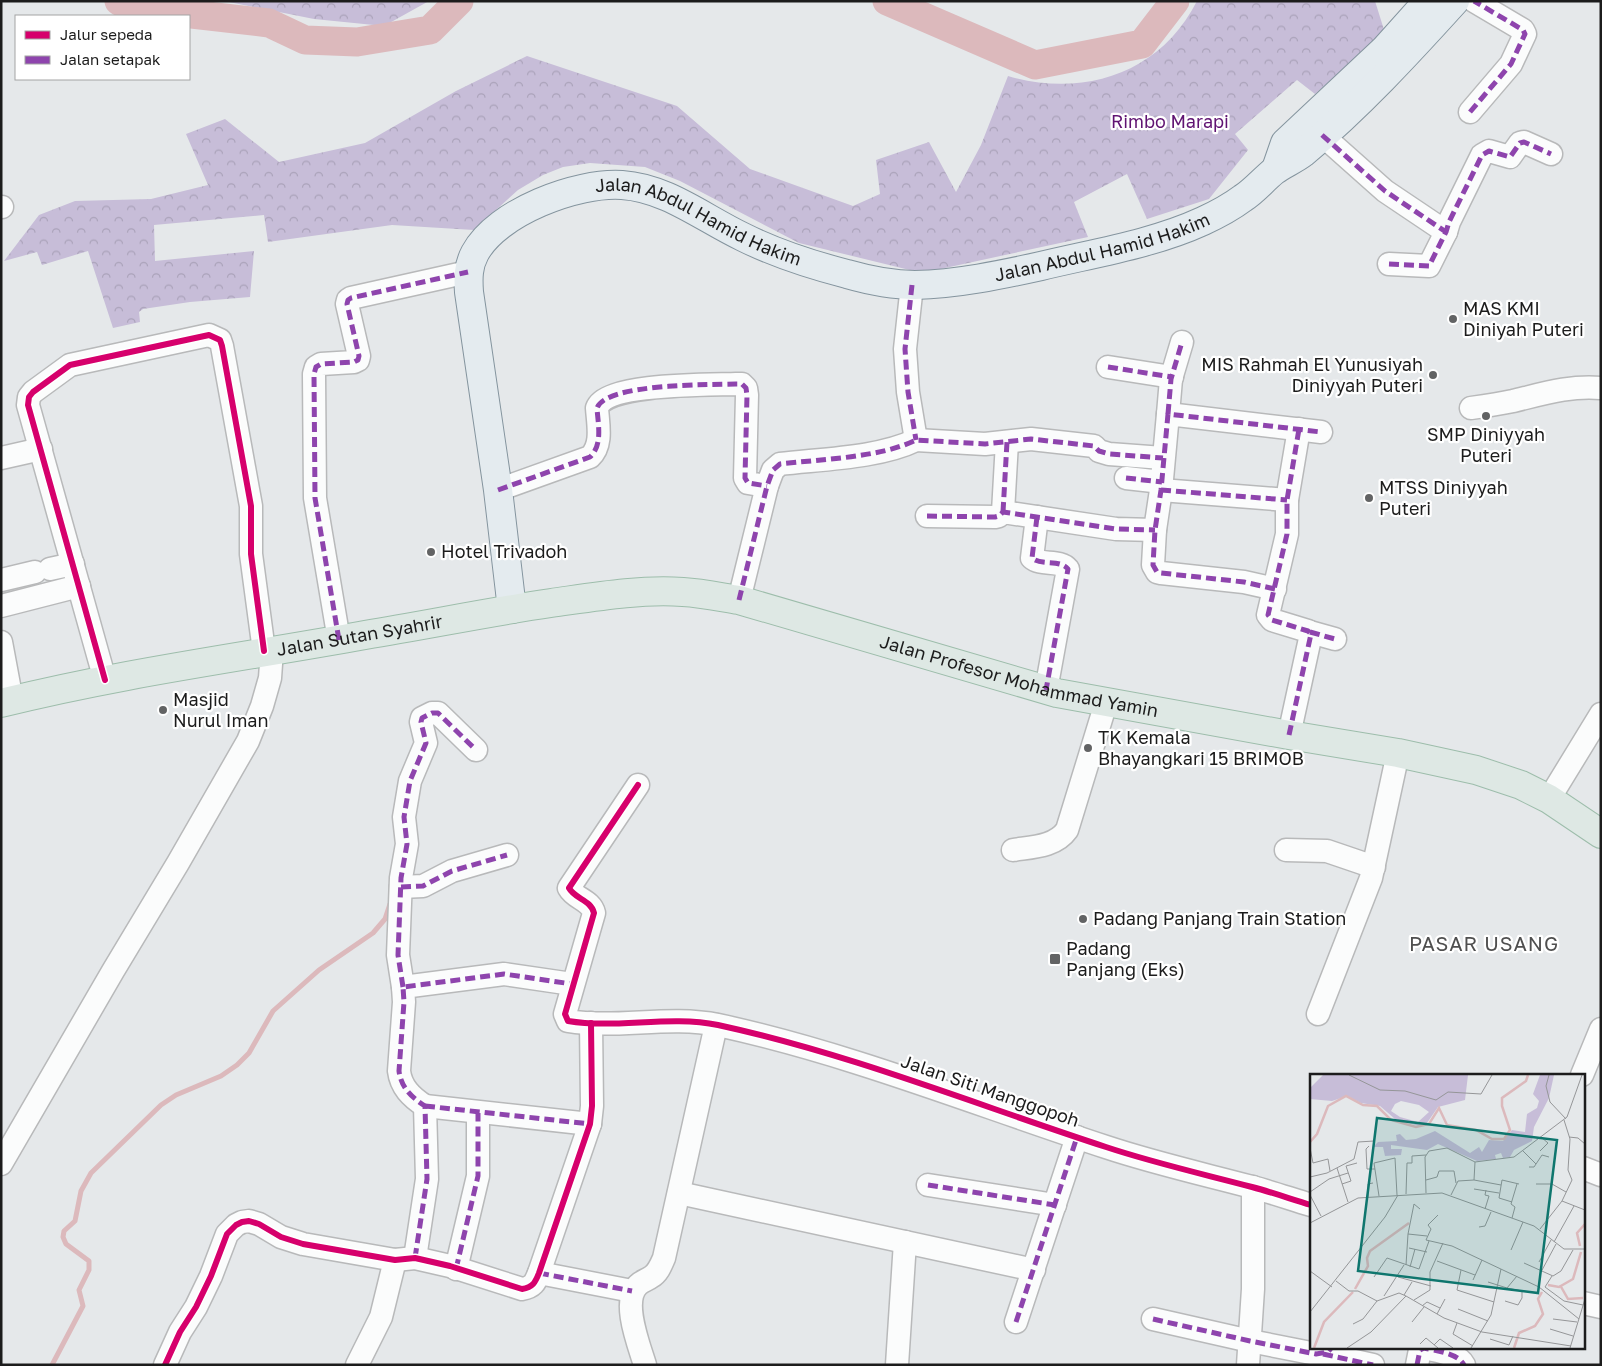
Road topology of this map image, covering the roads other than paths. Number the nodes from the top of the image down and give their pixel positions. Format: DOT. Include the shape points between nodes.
graph roads {
  1 [pos="1428,1"];
  2 [pos="1455,1"];
  3 [pos="1474,1"];
  4 [pos="1470,112"];
  5 [pos="1322,135"];
  6 [pos="1551,154"];
  7 [pos="1276,169"];
  8 [pos="1446,232"];
  9 [pos="1389,264"];
  10 [pos="468,272"];
  11 [pos="912,285"];
  12 [pos="1182,342"];
  13 [pos="1108,367"];
  14 [pos="1172,377"];
  15 [pos="1601,388"];
  16 [pos="1471,408"];
  17 [pos="1168,414"];
  18 [pos="916,440"];
  19 [pos="1007,442"];
  20 [pos="41,449"];
  21 [pos="1,458"];
  22 [pos="1164,458"];
  23 [pos="1126,478"];
  24 [pos="767,486"];
  25 [pos="1161,486"];
  26 [pos="498,490"];
  27 [pos="1287,500"];
  28 [pos="1003,512"];
  29 [pos="926,516"];
  30 [pos="1037,517"];
  31 [pos="1155,530"];
  32 [pos="73,564"];
  33 [pos="1,580"];
  34 [pos="79,586"];
  35 [pos="1275,589"];
  36 [pos="739,600"];
  37 [pos="1,606"];
  38 [pos="512,609"];
  39 [pos="1310,632"];
  40 [pos="1335,639"];
  41 [pos="339,640"];
  42 [pos="1,642"];
  43 [pos="268,650"];
  44 [pos="105,680"];
  45 [pos="1046,690"];
  46 [pos="6,702"];
  47 [pos="1106,703"];
  48 [pos="1601,714"];
  49 [pos="1289,735"];
  50 [pos="476,750"];
  51 [pos="1398,753"];
  52 [pos="638,785"];
  53 [pos="1549,799"];
  54 [pos="1601,834"];
  55 [pos="1013,850"];
  56 [pos="1286,850"];
  57 [pos="507,856"];
  58 [pos="1374,867"];
  59 [pos="400,887"];
  60 [pos="572,984"];
  61 [pos="403,987"];
  62 [pos="1318,1014"];
  63 [pos="591,1023"];
  64 [pos="716,1025"];
  65 [pos="1601,1029"];
  66 [pos="1582,1074"];
  67 [pos="425,1106"];
  68 [pos="478,1113"];
  69 [pos="590,1124"];
  70 [pos="1077,1137"];
  71 [pos="1,1164"];
  72 [pos="1584,1168"];
  73 [pos="1601,1175"];
  74 [pos="928,1185"];
  75 [pos="1254,1187"];
  76 [pos="679,1193"];
  77 [pos="1055,1205"];
  78 [pos="1310,1205"];
  79 [pos="905,1242"];
  80 [pos="405,1259"];
  81 [pos="456,1269"];
  82 [pos="1034,1270"];
  83 [pos="539,1273"];
  84 [pos="632,1291"];
  85 [pos="1584,1303"];
  86 [pos="1601,1307"];
  87 [pos="1153,1319"];
  88 [pos="1016,1322"];
  89 [pos="1250,1342"];
  90 [pos="1328,1351"];
  91 [pos="165,1365"];
  92 [pos="357,1365"];
  93 [pos="645,1365"];
  94 [pos="897,1365"];
  95 [pos="1248,1365"];
  96 [pos="1373,1365"];
  97 [pos="1417,1365"];
  98 [pos="1464,1365"];
  1 -- 7 [label="main road, Jalan Abdul Hamid Hakim" via="1384,50 1285,144"];
  2 -- 5 [label="main road, Jalan Abdul Hamid Hakim" via="1398,63"];
  3 -- 4 [label="street" via="1525,34 1511,64"];
  5 -- 7 [label="main road, Jalan Abdul Hamid Hakim" via="1301,155"];
  5 -- 8 [label="street" via="1386,191"];
  6 -- 8 [label="street" via="1524,142 1510,157 1485,152"];
  7 -- 11 [label="main road, Jalan Abdul Hamid Hakim" via="1245,197 1204,221 1161,237 974,279"];
  8 -- 9 [label="street" via="1429,266"];
  10 -- 11 [label="main road, Jalan Abdul Hamid Hakim" via="475,252 490,233 512,216 548,199 619,184 648,188 743,237 784,254 852,276"];
  10 -- 26 [label="main road, Jalan Abdul Hamid Hakim"];
  10 -- 41 [label="street" via="351,298 347,304 358,360 316,367 315,498"];
  11 -- 18 [label="street" via="905,349"];
  12 -- 14 [label="street"];
  13 -- 14 [label="street"];
  14 -- 17 [label="street"];
  15 -- 16 [label="street" via="1584,386 1555,390"];
  17 -- 22 [label="street"];
  17 -- 27 [label="street" via="1310,430"];
  18 -- 19 [label="street"];
  18 -- 24 [label="street" via="877,452 780,464 773,470"];
  19 -- 22 [label="street" via="1048,440 1094,446 1109,454"];
  19 -- 28 [label="street"];
  20 -- 21 [label="street"];
  20 -- 32 [label="street"];
  20 -- 43 [label="street" via="28,405 29,397 70,365 209,336 220,340 251,506 251,554"];
  22 -- 25 [label="street"];
  23 -- 25 [label="street"];
  24 -- 26 [label="street" via="748,483 744,478 747,394 742,384 736,384 671,386 607,397 597,408 599,443 596,452"];
  24 -- 36 [label="street"];
  25 -- 27 [label="street"];
  25 -- 31 [label="street"];
  26 -- 38 [label="main road, Jalan Abdul Hamid Hakim"];
  27 -- 35 [label="street" via="1287,534"];
  28 -- 29 [label="street" via="995,517"];
  28 -- 30 [label="street"];
  30 -- 31 [label="street" via="1116,529"];
  30 -- 45 [label="street" via="1032,558 1068,569"];
  31 -- 35 [label="street" via="1153,565 1157,572 1244,582"];
  32 -- 33 [label="street"];
  32 -- 34 [label="street"];
  34 -- 37 [label="street"];
  34 -- 44 [label="street"];
  35 -- 39 [label="street" via="1269,618"];
  36 -- 38 [label="highway, Jalan Profesor Mohammad Yamin" via="682,592 654,592 599,596"];
  36 -- 45 [label="highway, Jalan Profesor Mohammad Yamin"];
  38 -- 41 [label="highway, Jalan Sutan Syahrir"];
  39 -- 40 [label="street"];
  39 -- 49 [label="street"];
  41 -- 43 [label="highway, Jalan Sutan Syahrir"];
  42 -- 46 [label="street"];
  43 -- 44 [label="highway, Jalan Sutan Syahrir"];
  43 -- 71 [label="street" via="270,678 248,741"];
  44 -- 46 [label="highway, Jalan Sutan Syahrir"];
  45 -- 47 [label="highway, Jalan Profesor Mohammad Yamin"];
  47 -- 49 [label="highway, Jalan Profesor Mohammad Yamin"];
  47 -- 55 [label="street" via="1067,830 1054,842"];
  48 -- 53 [label="street"];
  49 -- 51 [label="highway, Jalan Profesor Mohammad Yamin"];
  50 -- 59 [label="street" via="438,713 422,718 426,743 406,795 404,822 407,844"];
  51 -- 53 [label="highway, Jalan Profesor Mohammad Yamin" via="1497,776"];
  51 -- 58 [label="street"];
  52 -- 60 [label="street" via="569,888 590,905 594,914"];
  53 -- 54 [label="highway, Jalan Profesor Mohammad Yamin"];
  56 -- 58 [label="street" via="1327,851"];
  57 -- 59 [label="street" via="452,871 423,886"];
  58 -- 62 [label="street"];
  59 -- 61 [label="street" via="398,955"];
  60 -- 61 [label="street" via="504,974"];
  60 -- 63 [label="street, Jalan Siti Manggopoh" via="565,1018"];
  61 -- 67 [label="street" via="400,1079 414,1099"];
  63 -- 64 [label="street, Jalan Siti Manggopoh" via="645,1021"];
  63 -- 69 [label="street"];
  64 -- 70 [label="street, Jalan Siti Manggopoh" via="799,1045"];
  64 -- 76 [label="street"];
  65 -- 66 [label="street"];
  67 -- 68 [label="street"];
  67 -- 80 [label="street" via="426,1179"];
  68 -- 69 [label="street"];
  68 -- 81 [label="street" via="478,1176"];
  69 -- 83 [label="street"];
  70 -- 75 [label="street, Jalan Siti Manggopoh" via="1190,1172"];
  70 -- 77 [label="street"];
  72 -- 73 [label="street"];
  74 -- 77 [label="street"];
  75 -- 78 [label="street, Jalan Siti Manggopoh"];
  75 -- 89 [label="street"];
  76 -- 79 [label="street"];
  76 -- 84 [label="street" via="660,1267"];
  77 -- 82 [label="street"];
  79 -- 82 [label="street"];
  79 -- 94 [label="street"];
  80 -- 81 [label="street"];
  80 -- 91 [label="street" via="303,1244 249,1221 236,1225 228,1234 211,1276"];
  80 -- 92 [label="street"];
  81 -- 83 [label="street" via="522,1289 535,1284"];
  82 -- 88 [label="street"];
  83 -- 84 [label="street"];
  84 -- 93 [label="street" via="632,1317"];
  85 -- 86 [label="street"];
  87 -- 89 [label="street"];
  89 -- 90 [label="street" via="1316,1354"];
  89 -- 95 [label="street"];
  90 -- 96 [label="street"];
  97 -- 98 [label="street" via="1420,1350 1424,1348 1460,1359"];
}
